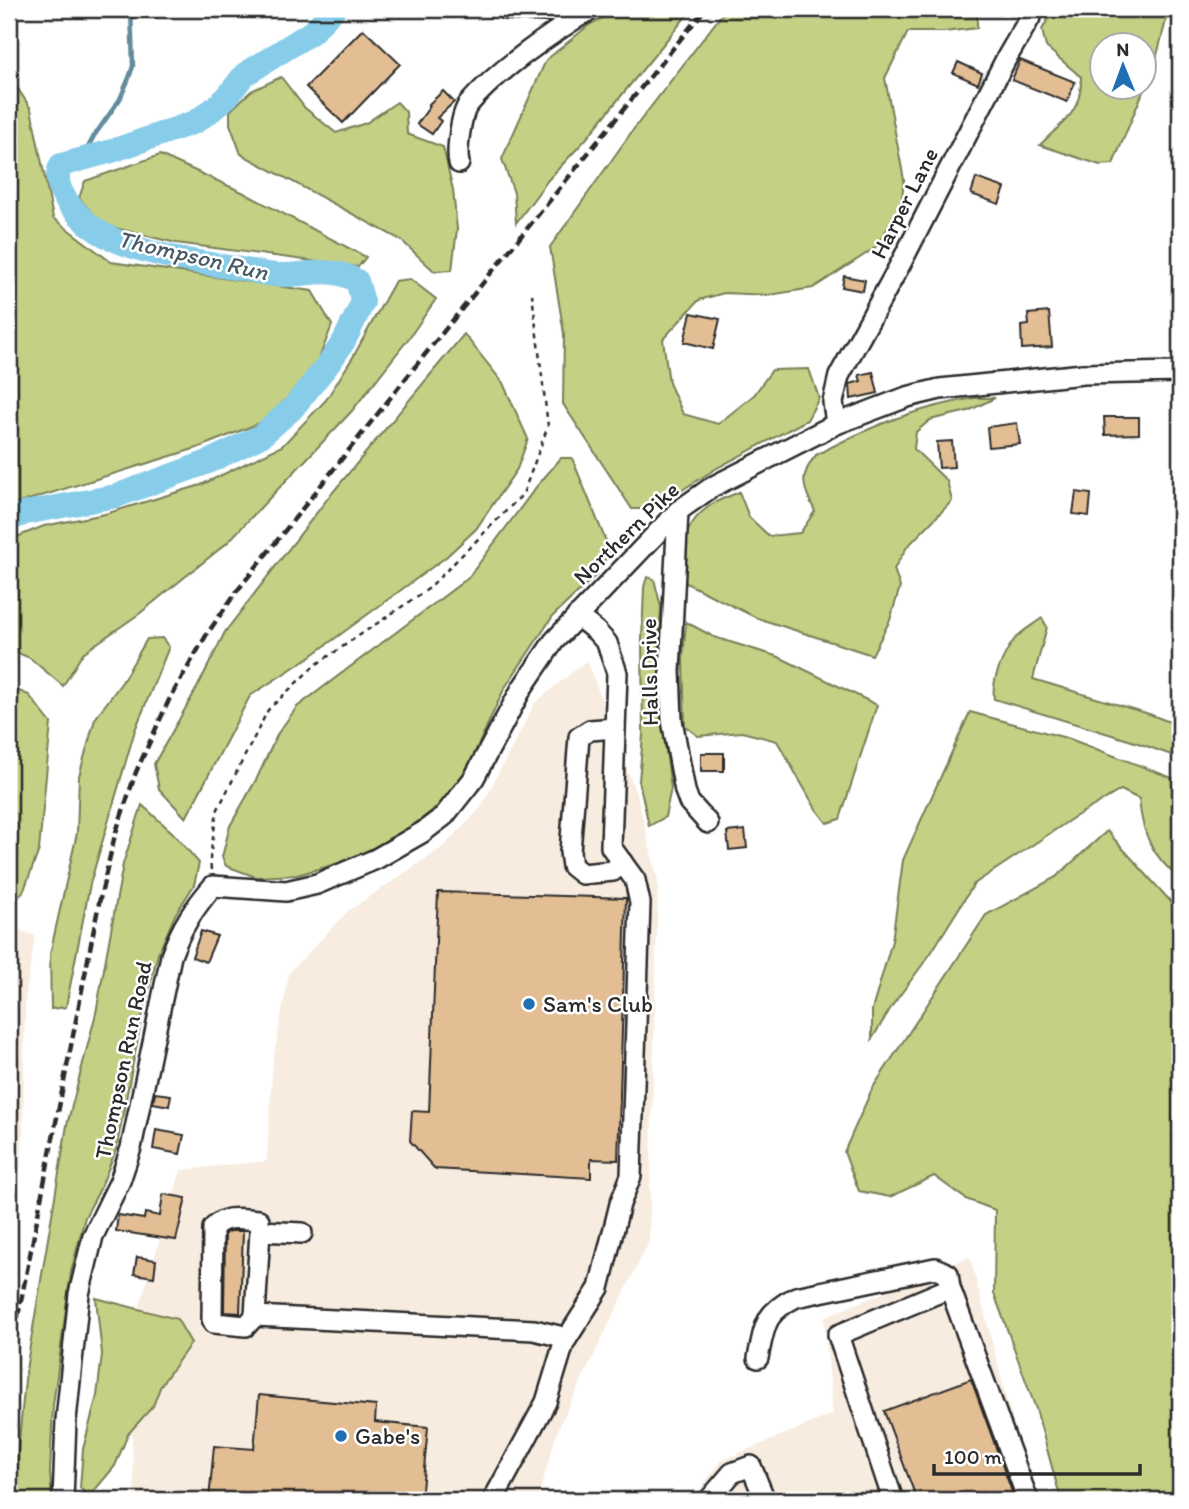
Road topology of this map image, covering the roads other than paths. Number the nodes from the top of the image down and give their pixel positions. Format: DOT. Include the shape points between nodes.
graph roads {
  1 [pos="505,9"];
  2 [pos="1035,9"];
  3 [pos="588,11"];
  4 [pos="459,163"];
  5 [pos="1180,372"];
  6 [pos="836,424"];
  7 [pos="678,511"];
  8 [pos="577,615"];
  9 [pos="615,728"];
  10 [pos="708,823"];
  11 [pos="622,862"];
  12 [pos="213,886"];
  13 [pos="260,1231"];
  14 [pos="302,1233"];
  15 [pos="950,1289"];
  16 [pos="255,1317"];
  17 [pos="567,1338"];
  18 [pos="758,1358"];
  19 [pos="64,1500"];
  20 [pos="492,1500"];
  21 [pos="709,1500"];
  22 [pos="765,1500"];
  23 [pos="893,1500"];
  24 [pos="1028,1500"];
  1 -- 3 [label="street"];
  2 -- 6 [label="street, Harper Lane" via="839,376 833,402"];
  3 -- 4 [label="street" via="511,65 466,107"];
  5 -- 6 [label="street, Northern Pike" via="1069,375 940,389"];
  6 -- 7 [label="street, Northern Pike" via="712,487"];
  7 -- 8 [label="street, Northern Pike"];
  7 -- 10 [label="street, Halls Drive" via="672,720 685,791"];
  8 -- 9 [label="street" via="597,631 612,656 617,673"];
  8 -- 12 [label="street, Northern Pike" via="532,671 465,792 424,832 317,884 286,891"];
  9 -- 11 [label="street" via="611,847"];
  9 -- 11 [label="street" via="590,730 579,737 570,852 572,866 582,874 613,870"];
  11 -- 17 [label="street" via="635,880 640,903 632,1164 599,1288"];
  12 -- 19 [label="street, Thompson Run Road" via="187,919 171,956 126,1166 93,1236 75,1319"];
  13 -- 14 [label="street"];
  13 -- 16 [label="street"];
  13 -- 16 [label="street" via="258,1220 226,1219 213,1228 212,1319 221,1325 246,1326"];
  15 -- 18 [label="street" via="948,1274 935,1268 796,1297 778,1306 765,1321"];
  15 -- 23 [label="street" via="838,1335"];
  15 -- 24 [label="street"];
  16 -- 17 [label="street" via="534,1330"];
  17 -- 20 [label="street" via="546,1402"];
  21 -- 22 [label="street" via="732,1473 751,1466"];
}
